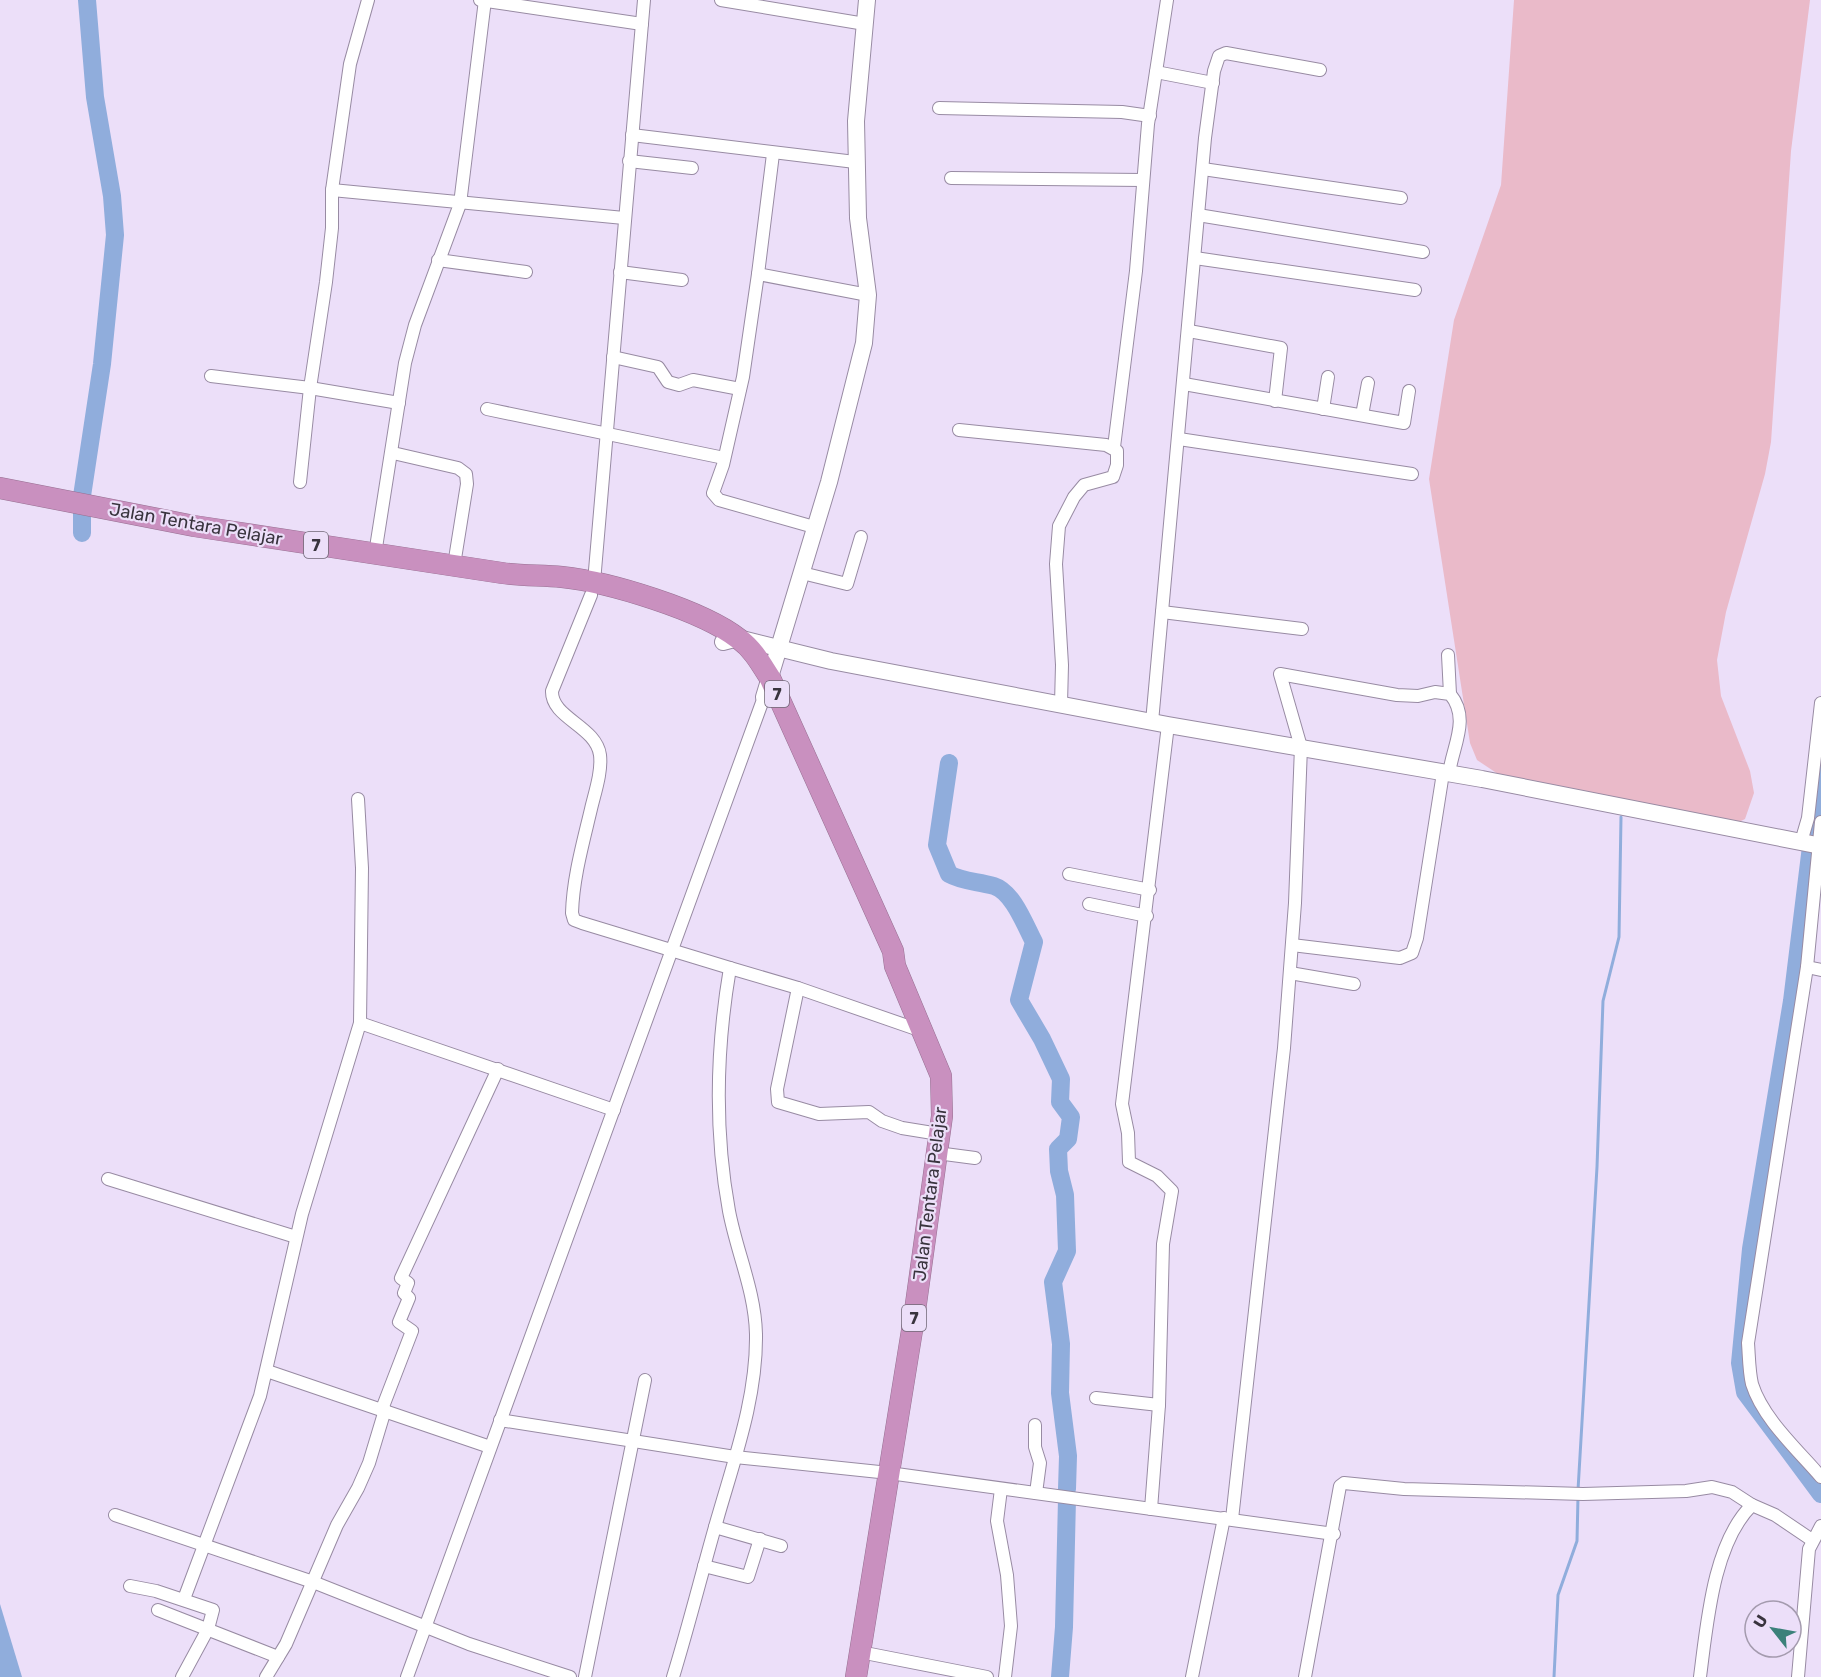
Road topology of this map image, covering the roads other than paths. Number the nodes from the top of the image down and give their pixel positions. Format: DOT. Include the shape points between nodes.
graph roads {
  1 [pos="368,0"];
  2 [pos="484,0"];
  3 [pos="644,0"];
  4 [pos="721,0"];
  5 [pos="867,0"];
  6 [pos="1167,0"];
  7 [pos="642,24"];
  8 [pos="865,24"];
  9 [pos="1320,70"];
  10 [pos="1156,72"];
  11 [pos="1213,83"];
  12 [pos="939,108"];
  13 [pos="1150,116"];
  14 [pos="632,135"];
  15 [pos="773,154"];
  16 [pos="629,161"];
  17 [pos="855,162"];
  18 [pos="692,168"];
  19 [pos="1203,170"];
  20 [pos="951,178"];
  21 [pos="1143,180"];
  22 [pos="332,190"];
  23 [pos="1401,198"];
  24 [pos="459,204"];
  25 [pos="1198,215"];
  26 [pos="624,218"];
  27 [pos="1423,252"];
  28 [pos="1195,258"];
  29 [pos="438,260"];
  30 [pos="526,272"];
  31 [pos="620,272"];
  32 [pos="758,273"];
  33 [pos="682,280"];
  34 [pos="1415,290"];
  35 [pos="868,295"];
  36 [pos="1189,331"];
  37 [pos="613,357"];
  38 [pos="211,376"];
  39 [pos="1328,377"];
  40 [pos="1368,383"];
  41 [pos="1184,384"];
  42 [pos="310,388"];
  43 [pos="740,389"];
  44 [pos="1409,391"];
  45 [pos="1275,401"];
  46 [pos="399,403"];
  47 [pos="487,409"];
  48 [pos="1323,409"];
  49 [pos="1362,415"];
  50 [pos="959,430"];
  51 [pos="607,434"];
  52 [pos="1179,439"];
  53 [pos="1114,447"];
  54 [pos="393,453"];
  55 [pos="724,458"];
  56 [pos="1412,474"];
  57 [pos="300,482"];
  58 [pos="0,488"];
  59 [pos="814,527"];
  60 [pos="861,537"];
  61 [pos="375,554"];
  62 [pos="454,565"];
  63 [pos="802,573"];
  64 [pos="593,589"];
  65 [pos="1162,612"];
  66 [pos="1302,629"];
  67 [pos="730,640"];
  68 [pos="780,648"];
  69 [pos="1448,655"];
  70 [pos="1277,662"];
  71 [pos="1279,675"];
  72 [pos="767,688"];
  73 [pos="1450,694"];
  74 [pos="1821,703"];
  75 [pos="1061,704"];
  76 [pos="1160,723"];
  77 [pos="1301,747"];
  78 [pos="1447,774"];
  79 [pos="358,799"];
  80 [pos="1821,822"];
  81 [pos="1812,844"];
  82 [pos="1069,874"];
  83 [pos="1150,890"];
  84 [pos="1089,904"];
  85 [pos="1147,916"];
  86 [pos="1292,945"];
  87 [pos="673,949"];
  88 [pos="1807,967"];
  89 [pos="730,968"];
  90 [pos="1821,970"];
  91 [pos="1290,973"];
  92 [pos="1354,984"];
  93 [pos="798,988"];
  94 [pos="360,1023"];
  95 [pos="924,1032"];
  96 [pos="498,1069"];
  97 [pos="614,1110"];
  98 [pos="938,1144"];
  99 [pos="975,1158"];
  100 [pos="108,1179"];
  101 [pos="296,1237"];
  102 [pos="267,1371"];
  103 [pos="645,1380"];
  104 [pos="1096,1398"];
  105 [pos="1159,1405"];
  106 [pos="384,1409"];
  107 [pos="500,1420"];
  108 [pos="1035,1425"];
  109 [pos="634,1441"];
  110 [pos="490,1447"];
  111 [pos="735,1457"];
  112 [pos="889,1473"];
  113 [pos="1821,1477"];
  114 [pos="1001,1489"];
  115 [pos="1036,1493"];
  116 [pos="1752,1505"];
  117 [pos="1151,1509"];
  118 [pos="115,1515"];
  119 [pos="1228,1519"];
  120 [pos="1821,1526"];
  121 [pos="715,1527"];
  122 [pos="1334,1534"];
  123 [pos="760,1539"];
  124 [pos="1812,1540"];
  125 [pos="205,1544"];
  126 [pos="781,1546"];
  127 [pos="704,1566"];
  128 [pos="313,1581"];
  129 [pos="130,1586"];
  130 [pos="184,1599"];
  131 [pos="158,1610"];
  132 [pos="426,1628"];
  133 [pos="208,1629"];
  134 [pos="860,1652"];
  135 [pos="278,1657"];
  136 [pos="182,1677"];
  137 [pos="266,1677"];
  138 [pos="407,1677"];
  139 [pos="570,1677"];
  140 [pos="585,1677"];
  141 [pos="673,1677"];
  142 [pos="856,1677"];
  143 [pos="987,1677"];
  144 [pos="1005,1677"];
  145 [pos="1192,1677"];
  146 [pos="1305,1677"];
  147 [pos="1700,1677"];
  148 [pos="1798,1677"];
  1 -- 22 [label="street" via="350,64"];
  2 -- 7 [label="street"];
  2 -- 24 [label="street"];
  3 -- 7 [label="street"];
  4 -- 8 [label="street"];
  5 -- 8 [label="street"];
  6 -- 10 [label="street"];
  7 -- 14 [label="street"];
  8 -- 17 [label="street"];
  9 -- 11 [label="street" via="1226,53 1220,56"];
  10 -- 11 [label="street"];
  10 -- 13 [label="street"];
  11 -- 19 [label="street"];
  12 -- 13 [label="street"];
  13 -- 21 [label="street"];
  14 -- 15 [label="street"];
  14 -- 16 [label="street"];
  15 -- 17 [label="street"];
  15 -- 32 [label="street"];
  16 -- 18 [label="street"];
  16 -- 26 [label="street"];
  17 -- 35 [label="street"];
  19 -- 23 [label="street"];
  19 -- 25 [label="street"];
  20 -- 21 [label="street"];
  21 -- 53 [label="street"];
  22 -- 24 [label="street"];
  22 -- 42 [label="street" via="326,282"];
  24 -- 26 [label="street"];
  24 -- 29 [label="street"];
  25 -- 27 [label="street"];
  25 -- 28 [label="street"];
  26 -- 31 [label="street"];
  28 -- 34 [label="street"];
  28 -- 36 [label="street"];
  29 -- 30 [label="street"];
  29 -- 46 [label="street" via="415,325"];
  31 -- 33 [label="street"];
  31 -- 37 [label="street"];
  32 -- 35 [label="street"];
  32 -- 43 [label="street"];
  35 -- 59 [label="street" via="864,343"];
  36 -- 41 [label="street"];
  36 -- 45 [label="street" via="1281,348"];
  37 -- 43 [label="street" via="658,367 668,382 679,385 693,380"];
  37 -- 51 [label="street"];
  38 -- 42 [label="street"];
  39 -- 48 [label="street"];
  40 -- 49 [label="street"];
  41 -- 45 [label="street"];
  41 -- 52 [label="street"];
  42 -- 46 [label="street"];
  42 -- 57 [label="street"];
  43 -- 55 [label="street"];
  44 -- 49 [label="street" via="1404,423"];
  45 -- 48 [label="street"];
  46 -- 54 [label="street"];
  47 -- 51 [label="street"];
  48 -- 49 [label="street"];
  50 -- 53 [label="street"];
  51 -- 55 [label="street"];
  51 -- 64 [label="street"];
  52 -- 56 [label="street"];
  52 -- 65 [label="street"];
  53 -- 75 [label="street" via="1118,454 1113,477 1084,485 1059,526 1056,564"];
  54 -- 61 [label="street"];
  54 -- 62 [label="street" via="458,468 466,474"];
  55 -- 59 [label="street" via="714,498"];
  58 -- 61 [label="highway, Jalan Tentara Pelajar / 7" via="194,526"];
  59 -- 63 [label="street"];
  60 -- 63 [label="street" via="847,584"];
  61 -- 62 [label="highway, Jalan Tentara Pelajar / 7"];
  62 -- 64 [label="highway, Jalan Tentara Pelajar / 7" via="561,577"];
  63 -- 68 [label="street"];
  64 -- 67 [label="highway, Jalan Tentara Pelajar / 7" via="675,608 703,619"];
  64 -- 87 [label="street" via="552,691 556,706 583,728 600,756 572,914 574,920 582,923"];
  65 -- 66 [label="street"];
  65 -- 76 [label="street"];
  67 -- 68 [label="street"];
  67 -- 72 [label="highway, Jalan Tentara Pelajar / 7" via="753,652"];
  68 -- 72 [label="street"];
  68 -- 75 [label="street"];
  69 -- 73 [label="street"];
  70 -- 71 [label="street"];
  71 -- 73 [label="street" via="1397,695"];
  71 -- 77 [label="street"];
  72 -- 87 [label="street"];
  72 -- 95 [label="highway, Jalan Tentara Pelajar / 7" via="884,954 895,966"];
  73 -- 78 [label="street" via="1461,720"];
  74 -- 81 [label="street" via="1808,818"];
  75 -- 76 [label="street"];
  76 -- 77 [label="street"];
  76 -- 83 [label="street"];
  77 -- 78 [label="street"];
  77 -- 86 [label="street"];
  78 -- 81 [label="street"];
  78 -- 86 [label="street" via="1412,953 1400,958"];
  79 -- 94 [label="street" via="362,868"];
  80 -- 81 [label="street"];
  81 -- 88 [label="street"];
  82 -- 83 [label="street"];
  83 -- 85 [label="street"];
  84 -- 85 [label="street"];
  85 -- 105 [label="street" via="1122,1104 1129,1162 1162,1180 1172,1191 1163,1244"];
  86 -- 91 [label="street"];
  87 -- 89 [label="street"];
  87 -- 97 [label="street"];
  88 -- 90 [label="street"];
  88 -- 113 [label="street" via="1748,1343 1752,1384 1759,1399"];
  89 -- 93 [label="street"];
  89 -- 111 [label="street" via="720,1026 716,1110 726,1192 753,1294 756,1334 749,1405"];
  91 -- 92 [label="street"];
  91 -- 119 [label="street"];
  93 -- 95 [label="street"];
  93 -- 98 [label="street" via="778,1082 778,1102 819,1114 869,1112"];
  94 -- 96 [label="street"];
  94 -- 101 [label="street"];
  95 -- 98 [label="highway, Jalan Tentara Pelajar / 7" via="940,1076 942,1116"];
  96 -- 97 [label="street"];
  96 -- 106 [label="street" via="401,1278 408,1283 404,1293 409,1298 399,1322 412,1331"];
  97 -- 107 [label="street"];
  98 -- 99 [label="street"];
  98 -- 112 [label="highway, Jalan Tentara Pelajar / 7"];
  100 -- 101 [label="street"];
  101 -- 102 [label="street"];
  102 -- 106 [label="street"];
  102 -- 125 [label="street"];
  103 -- 109 [label="street"];
  104 -- 105 [label="street"];
  105 -- 117 [label="street"];
  106 -- 110 [label="street"];
  106 -- 128 [label="street" via="369,1464"];
  107 -- 109 [label="street"];
  107 -- 110 [label="street"];
  108 -- 115 [label="street" via="1040,1463"];
  109 -- 111 [label="street"];
  109 -- 140 [label="street"];
  110 -- 132 [label="street"];
  111 -- 112 [label="street"];
  111 -- 121 [label="street"];
  112 -- 114 [label="street"];
  112 -- 134 [label="highway, Jalan Tentara Pelajar / 7"];
  114 -- 115 [label="street"];
  114 -- 144 [label="street" via="997,1515 1011,1626"];
  115 -- 117 [label="street"];
  116 -- 122 [label="street" via="1732,1492 1712,1487 1583,1494 1404,1489 1344,1483 1340,1486"];
  116 -- 124 [label="street"];
  116 -- 147 [label="street" via="1735,1524 1722,1558"];
  117 -- 119 [label="street"];
  118 -- 125 [label="street"];
  119 -- 122 [label="street"];
  119 -- 145 [label="street"];
  120 -- 124 [label="street"];
  121 -- 123 [label="street"];
  121 -- 127 [label="street"];
  122 -- 146 [label="street"];
  123 -- 126 [label="street"];
  123 -- 127 [label="street" via="748,1577"];
  124 -- 148 [label="street"];
  125 -- 128 [label="street"];
  125 -- 130 [label="street"];
  127 -- 141 [label="street"];
  128 -- 132 [label="street"];
  128 -- 135 [label="street"];
  129 -- 130 [label="street"];
  130 -- 133 [label="street" via="213,1610"];
  131 -- 133 [label="street"];
  132 -- 138 [label="street"];
  132 -- 139 [label="street"];
  133 -- 135 [label="street"];
  133 -- 136 [label="street"];
  134 -- 142 [label="highway, Jalan Tentara Pelajar / 7"];
  134 -- 143 [label="street"];
  135 -- 137 [label="street"];
}
